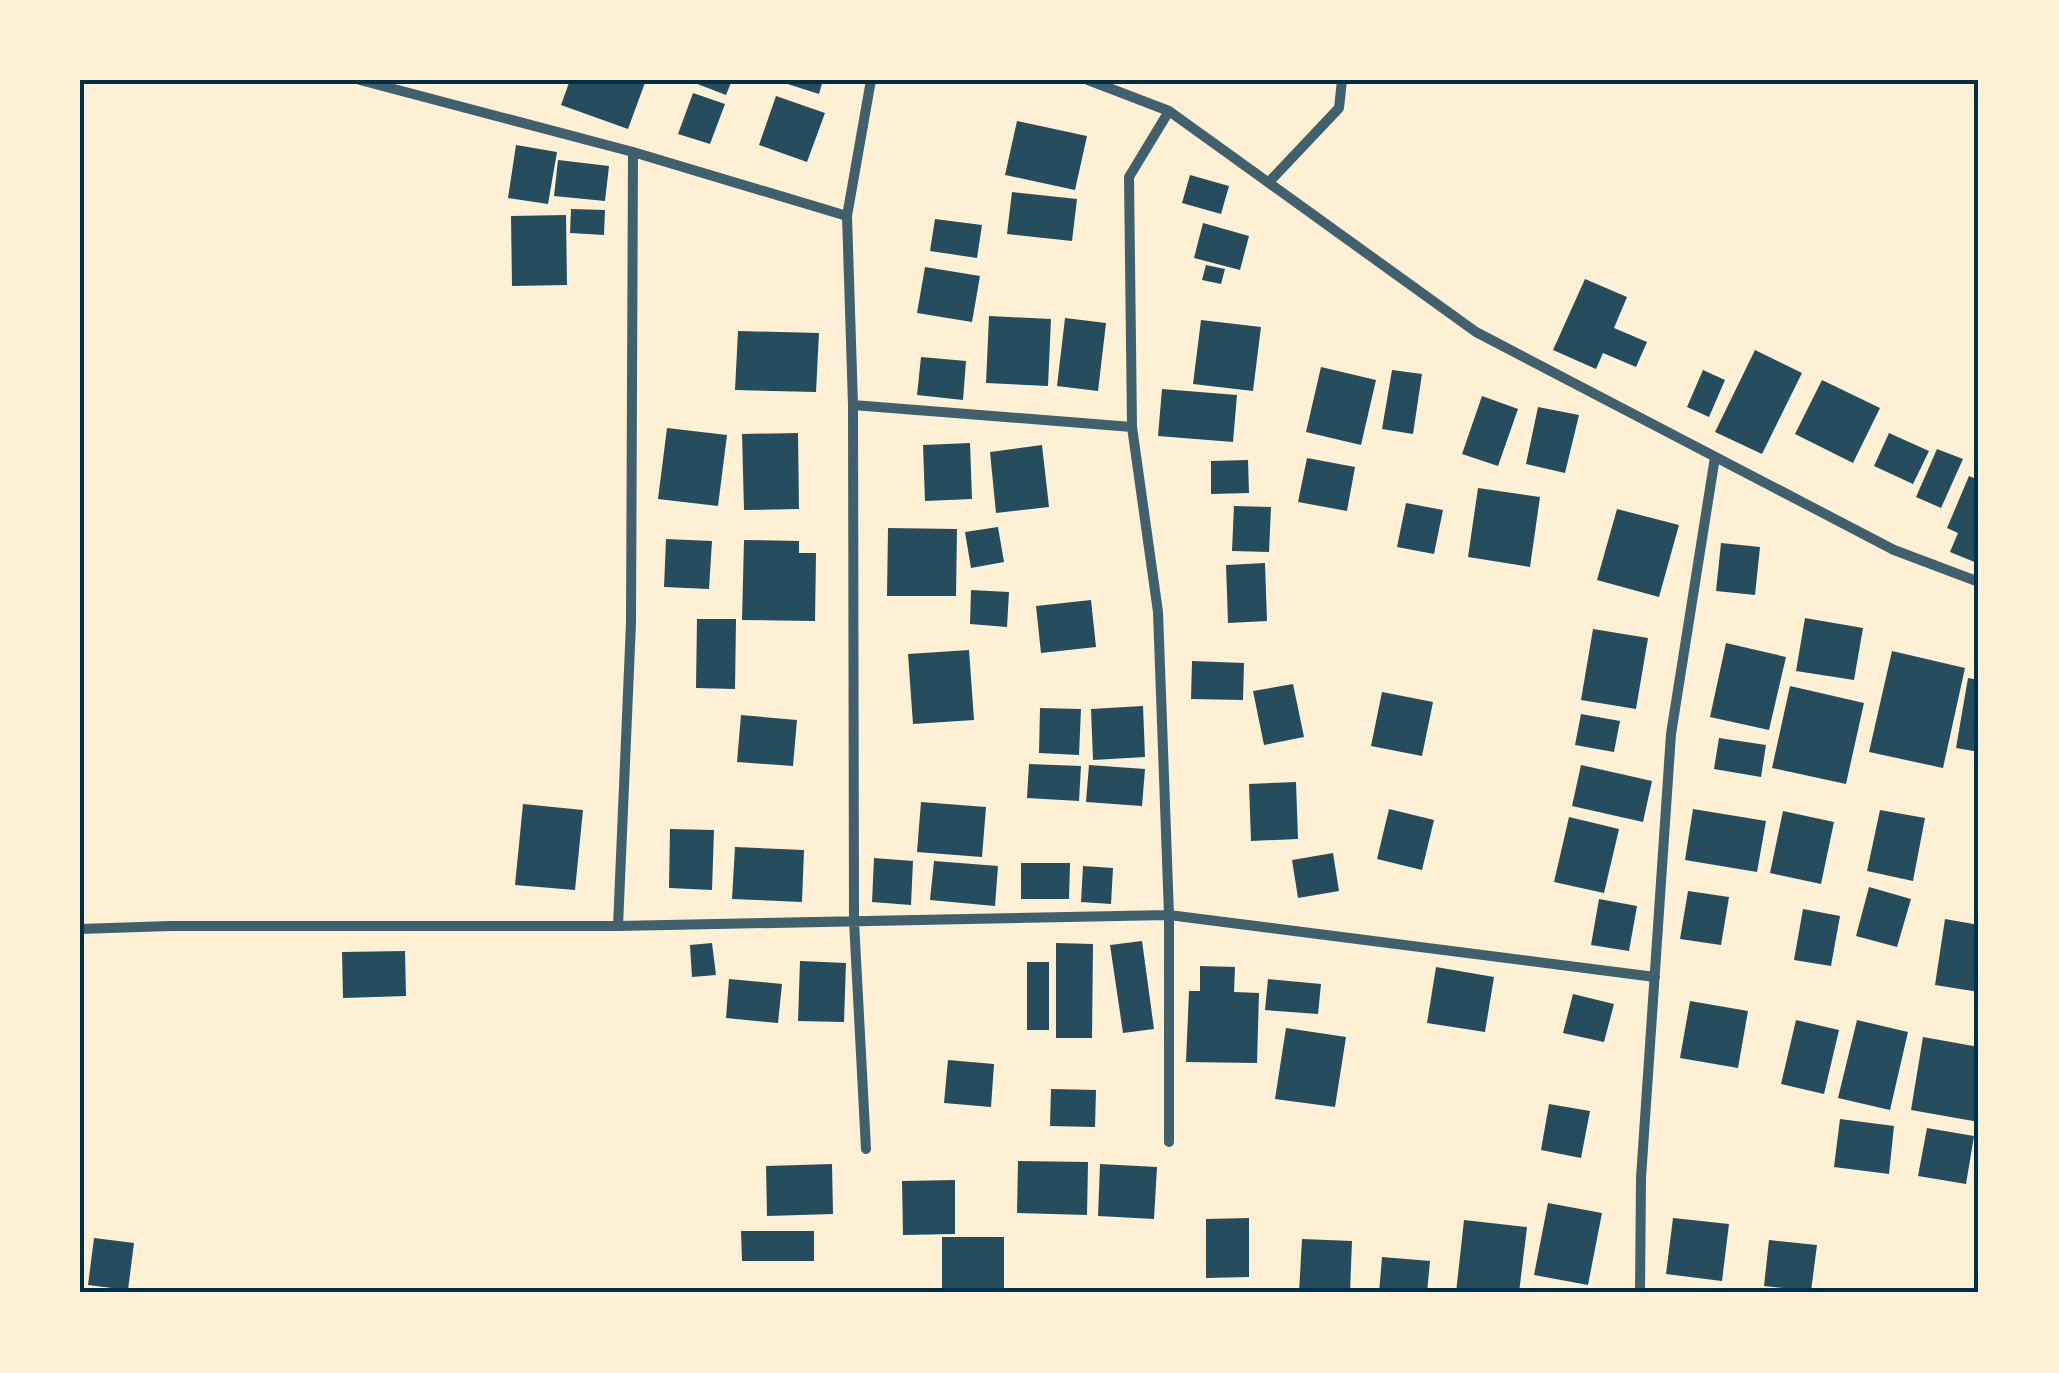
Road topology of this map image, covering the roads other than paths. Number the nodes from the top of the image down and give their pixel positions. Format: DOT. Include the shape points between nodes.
graph roads {
  1 [pos="360,80"];
  2 [pos="872,80"];
  3 [pos="1088,80"];
  4 [pos="1342,80"];
  5 [pos="1169,110"];
  6 [pos="633,152"];
  7 [pos="1270,182"];
  8 [pos="847,216"];
  9 [pos="853,405"];
  10 [pos="1132,427"];
  11 [pos="1715,457"];
  12 [pos="1979,582"];
  13 [pos="1169,916"];
  14 [pos="854,921"];
  15 [pos="618,926"];
  16 [pos="80,929"];
  17 [pos="1655,977"];
  18 [pos="1169,1142"];
  19 [pos="866,1150"];
  20 [pos="1640,1293"];
  1 -- 6 [label="street"];
  2 -- 8 [label="street"];
  3 -- 5 [label="street"];
  4 -- 7 [label="street" via="1339,108"];
  5 -- 7 [label="street"];
  5 -- 10 [label="street" via="1129,178"];
  6 -- 8 [label="street"];
  6 -- 15 [label="street" via="631,623"];
  7 -- 11 [label="street" via="1476,332"];
  8 -- 9 [label="street"];
  9 -- 10 [label="street"];
  9 -- 14 [label="street"];
  10 -- 13 [label="street" via="1158,612"];
  11 -- 12 [label="street" via="1894,550"];
  11 -- 17 [label="street" via="1671,734"];
  13 -- 14 [label="street"];
  13 -- 17 [label="street"];
  13 -- 18 [label="street"];
  14 -- 15 [label="street"];
  14 -- 19 [label="street"];
  15 -- 16 [label="street"];
  17 -- 20 [label="street"];
}
